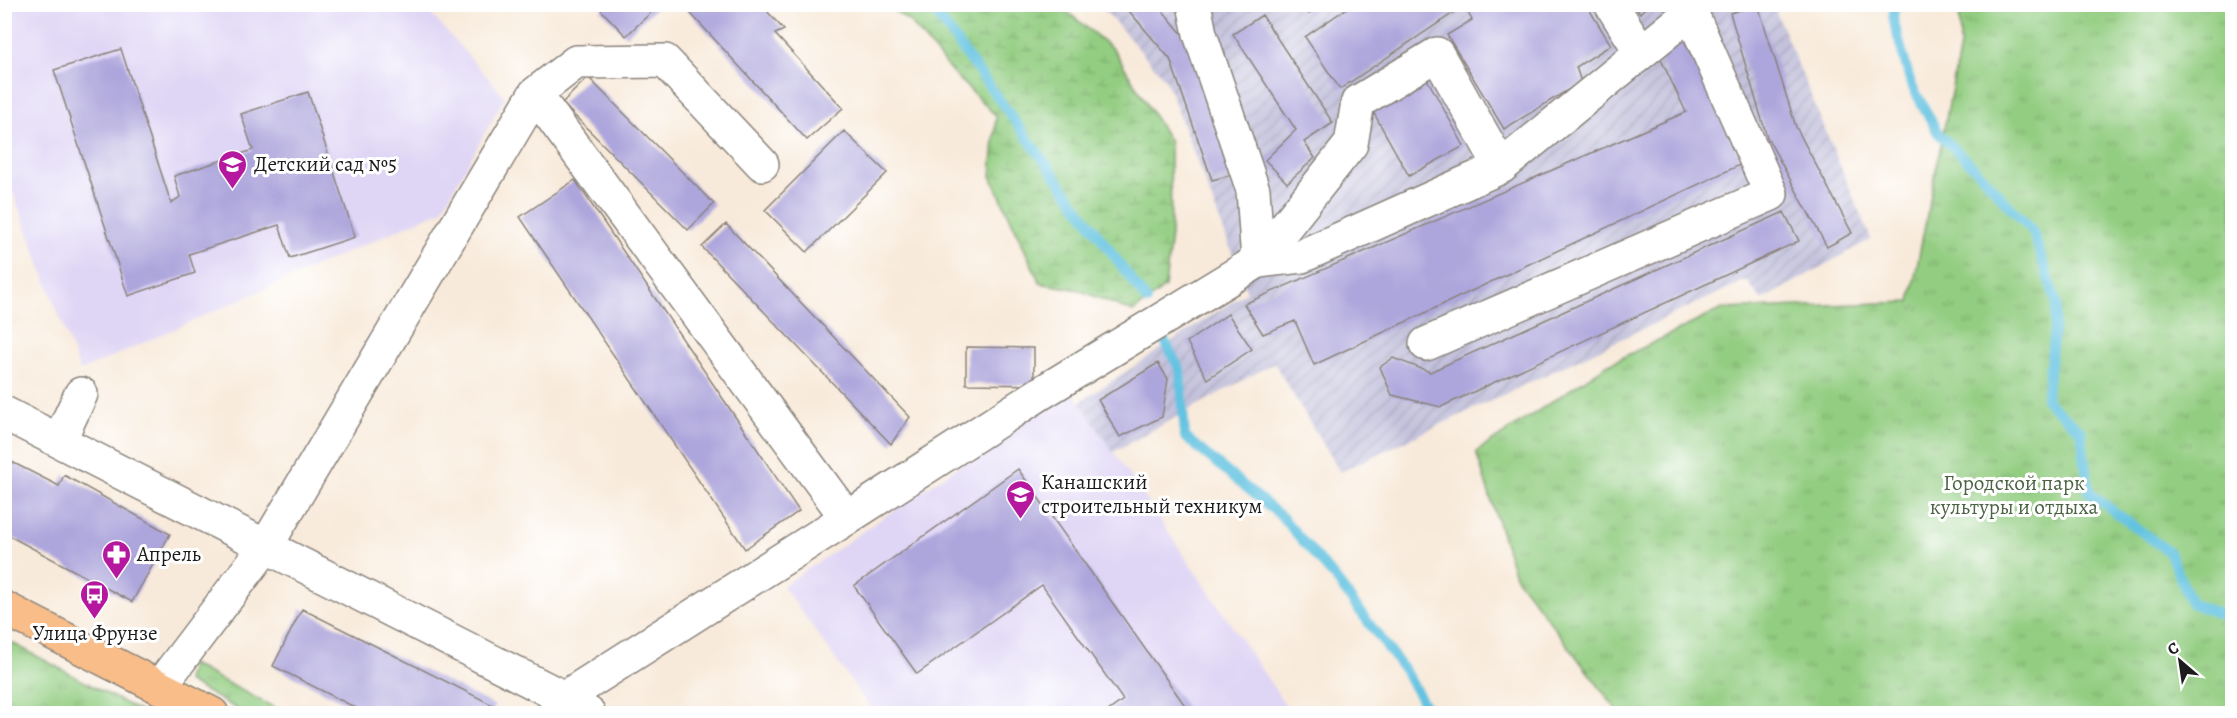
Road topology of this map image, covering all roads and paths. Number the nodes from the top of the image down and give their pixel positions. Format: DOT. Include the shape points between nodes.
graph roads {
  1 [pos="1176,4"];
  2 [pos="1611,4"];
  3 [pos="1696,8"];
  4 [pos="1197,19"];
  5 [pos="1641,52"];
  6 [pos="535,94"];
  7 [pos="762,164"];
  8 [pos="1501,167"];
  9 [pos="1258,261"];
  10 [pos="1426,344"];
  11 [pos="81,394"];
  12 [pos="4,413"];
  13 [pos="59,441"];
  14 [pos="847,518"];
  15 [pos="266,546"];
  16 [pos="4,608"];
  17 [pos="160,686"];
  18 [pos="569,708"];
  19 [pos="212,714"];
  1 -- 4 [label="lane"];
  2 -- 5 [label="lane"];
  3 -- 5 [label="lane"];
  3 -- 10 [label="lane" via="1771,194"];
  4 -- 9 [label="lane" via="1253,190"];
  5 -- 8 [label="lane"];
  6 -- 7 [label="lane" via="576,62 665,61"];
  6 -- 14 [label="lane"];
  6 -- 15 [label="lane"];
  8 -- 9 [label="lane" via="1302,256"];
  8 -- 9 [label="lane" via="1437,54 1358,102 1351,144"];
  9 -- 14 [label="lane" via="1041,393"];
  11 -- 13 [label="lane"];
  12 -- 13 [label="lane"];
  13 -- 15 [label="lane"];
  14 -- 18 [label="lane"];
  15 -- 17 [label="lane"];
  15 -- 18 [label="lane"];
  16 -- 17 [label="main road"];
  17 -- 19 [label="main road"];
}
